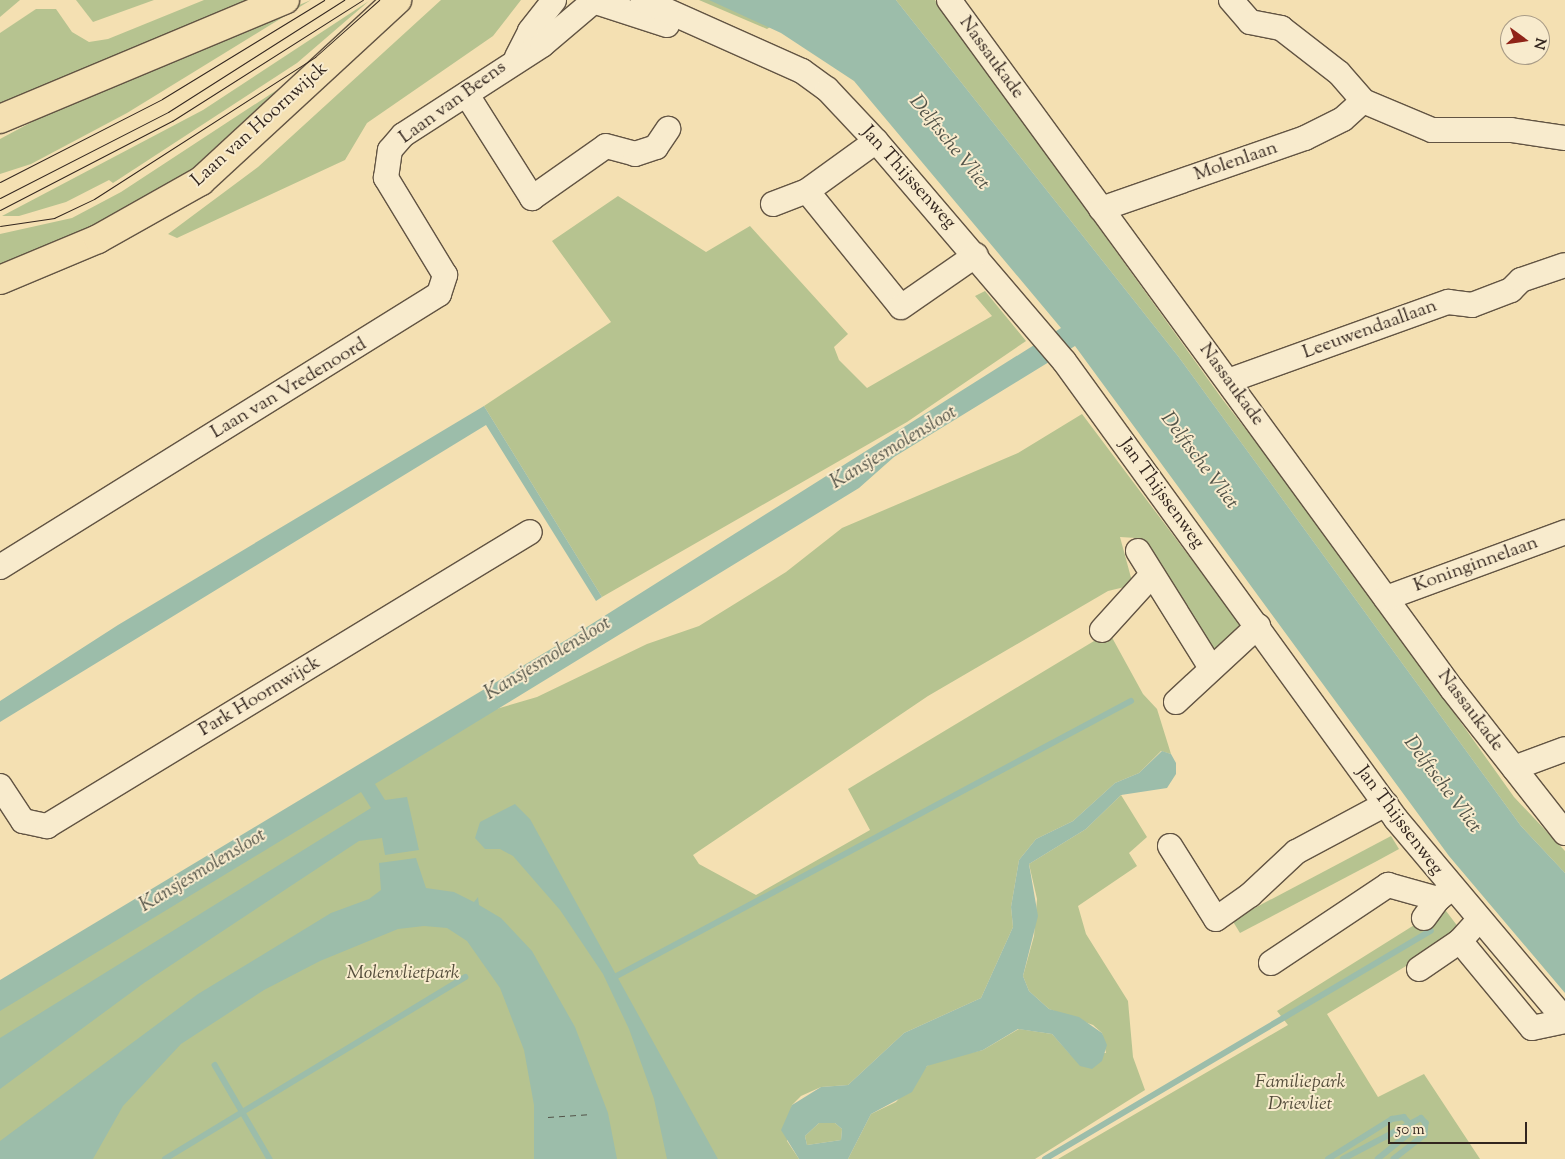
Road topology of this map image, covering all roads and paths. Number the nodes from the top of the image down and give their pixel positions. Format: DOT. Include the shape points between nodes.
graph roads {
  1 [pos="285,0"];
  2 [pos="398,0"];
  3 [pos="554,0"];
  4 [pos="643,0"];
  5 [pos="949,0"];
  6 [pos="1231,0"];
  7 [pos="593,1"];
  8 [pos="702,27"];
  9 [pos="517,57"];
  10 [pos="467,95"];
  11 [pos="1363,101"];
  12 [pos="0,119"];
  13 [pos="668,129"];
  14 [pos="1565,138"];
  15 [pos="876,141"];
  16 [pos="390,150"];
  17 [pos="807,191"];
  18 [pos="773,204"];
  19 [pos="1101,209"];
  20 [pos="976,254"];
  21 [pos="1565,264"];
  22 [pos="0,280"];
  23 [pos="1228,381"];
  24 [pos="530,532"];
  25 [pos="1565,532"];
  26 [pos="1138,551"];
  27 [pos="0,568"];
  28 [pos="1150,577"];
  29 [pos="1386,598"];
  30 [pos="1258,626"];
  31 [pos="1102,630"];
  32 [pos="1211,668"];
  33 [pos="1176,702"];
  34 [pos="1565,749"];
  35 [pos="1514,768"];
  36 [pos="0,786"];
  37 [pos="1386,804"];
  38 [pos="1565,832"];
  39 [pos="1170,846"];
  40 [pos="1445,894"];
  41 [pos="1424,918"];
  42 [pos="1478,921"];
  43 [pos="1460,941"];
  44 [pos="1271,963"];
  45 [pos="1419,970"];
  46 [pos="1565,1021"];
  1 -- 12 [label="main road"];
  2 -- 22 [label="main road, Laan van Hoornwijck" via="201,181 98,239"];
  3 -- 9 [label="street, Laan van Beens" via="530,31"];
  4 -- 8 [label="street, Jan Thijssenweg"];
  5 -- 19 [label="street, Nassaukade"];
  6 -- 11 [label="street" via="1250,22 1281,28 1339,74"];
  7 -- 8 [label="street, Jan Thijssenweg" via="669,25"];
  7 -- 9 [label="street, Laan van Beens" via="542,45"];
  8 -- 15 [label="street, Jan Thijssenweg" via="802,71 827,89"];
  9 -- 10 [label="street, Laan van Beens"];
  10 -- 13 [label="street" via="532,198 606,146 635,154 656,147"];
  10 -- 16 [label="street, Laan van Beens" via="403,135"];
  11 -- 14 [label="street" via="1432,130 1512,130"];
  11 -- 19 [label="street, Molenlaan" via="1343,119 1305,138"];
  15 -- 17 [label="street"];
  15 -- 20 [label="street, Jan Thijssenweg"];
  16 -- 27 [label="street, Laan van Vredenoord" via="386,178 445,275 439,294"];
  17 -- 18 [label="street"];
  17 -- 20 [label="street" via="901,307"];
  19 -- 23 [label="street, Nassaukade"];
  20 -- 30 [label="street, Jan Thijssenweg" via="1064,361"];
  21 -- 23 [label="street, Leeuwendaallaan" via="1521,280 1511,290 1472,305 1448,302"];
  23 -- 29 [label="street, Nassaukade"];
  24 -- 36 [label="street, Park Hoornwijck" via="46,826 23,821"];
  25 -- 29 [label="street, Koninginnelaan"];
  26 -- 28 [label="street"];
  28 -- 31 [label="street"];
  28 -- 32 [label="street" via="1169,597"];
  29 -- 35 [label="street, Nassaukade"];
  30 -- 32 [label="street"];
  30 -- 37 [label="street, Jan Thijssenweg"];
  32 -- 33 [label="street"];
  34 -- 35 [label="street"];
  35 -- 38 [label="street, Nassaukade"];
  37 -- 39 [label="street" via="1296,852 1250,895 1216,919"];
  37 -- 40 [label="street, Jan Thijssenweg"];
  40 -- 41 [label="street"];
  40 -- 42 [label="street, Jan Thijssenweg"];
  40 -- 44 [label="street" via="1388,885"];
  42 -- 43 [label="street"];
  42 -- 46 [label="street, Jan Thijssenweg"];
  43 -- 45 [label="street"];
  43 -- 46 [label="street" via="1532,1028"];
}
